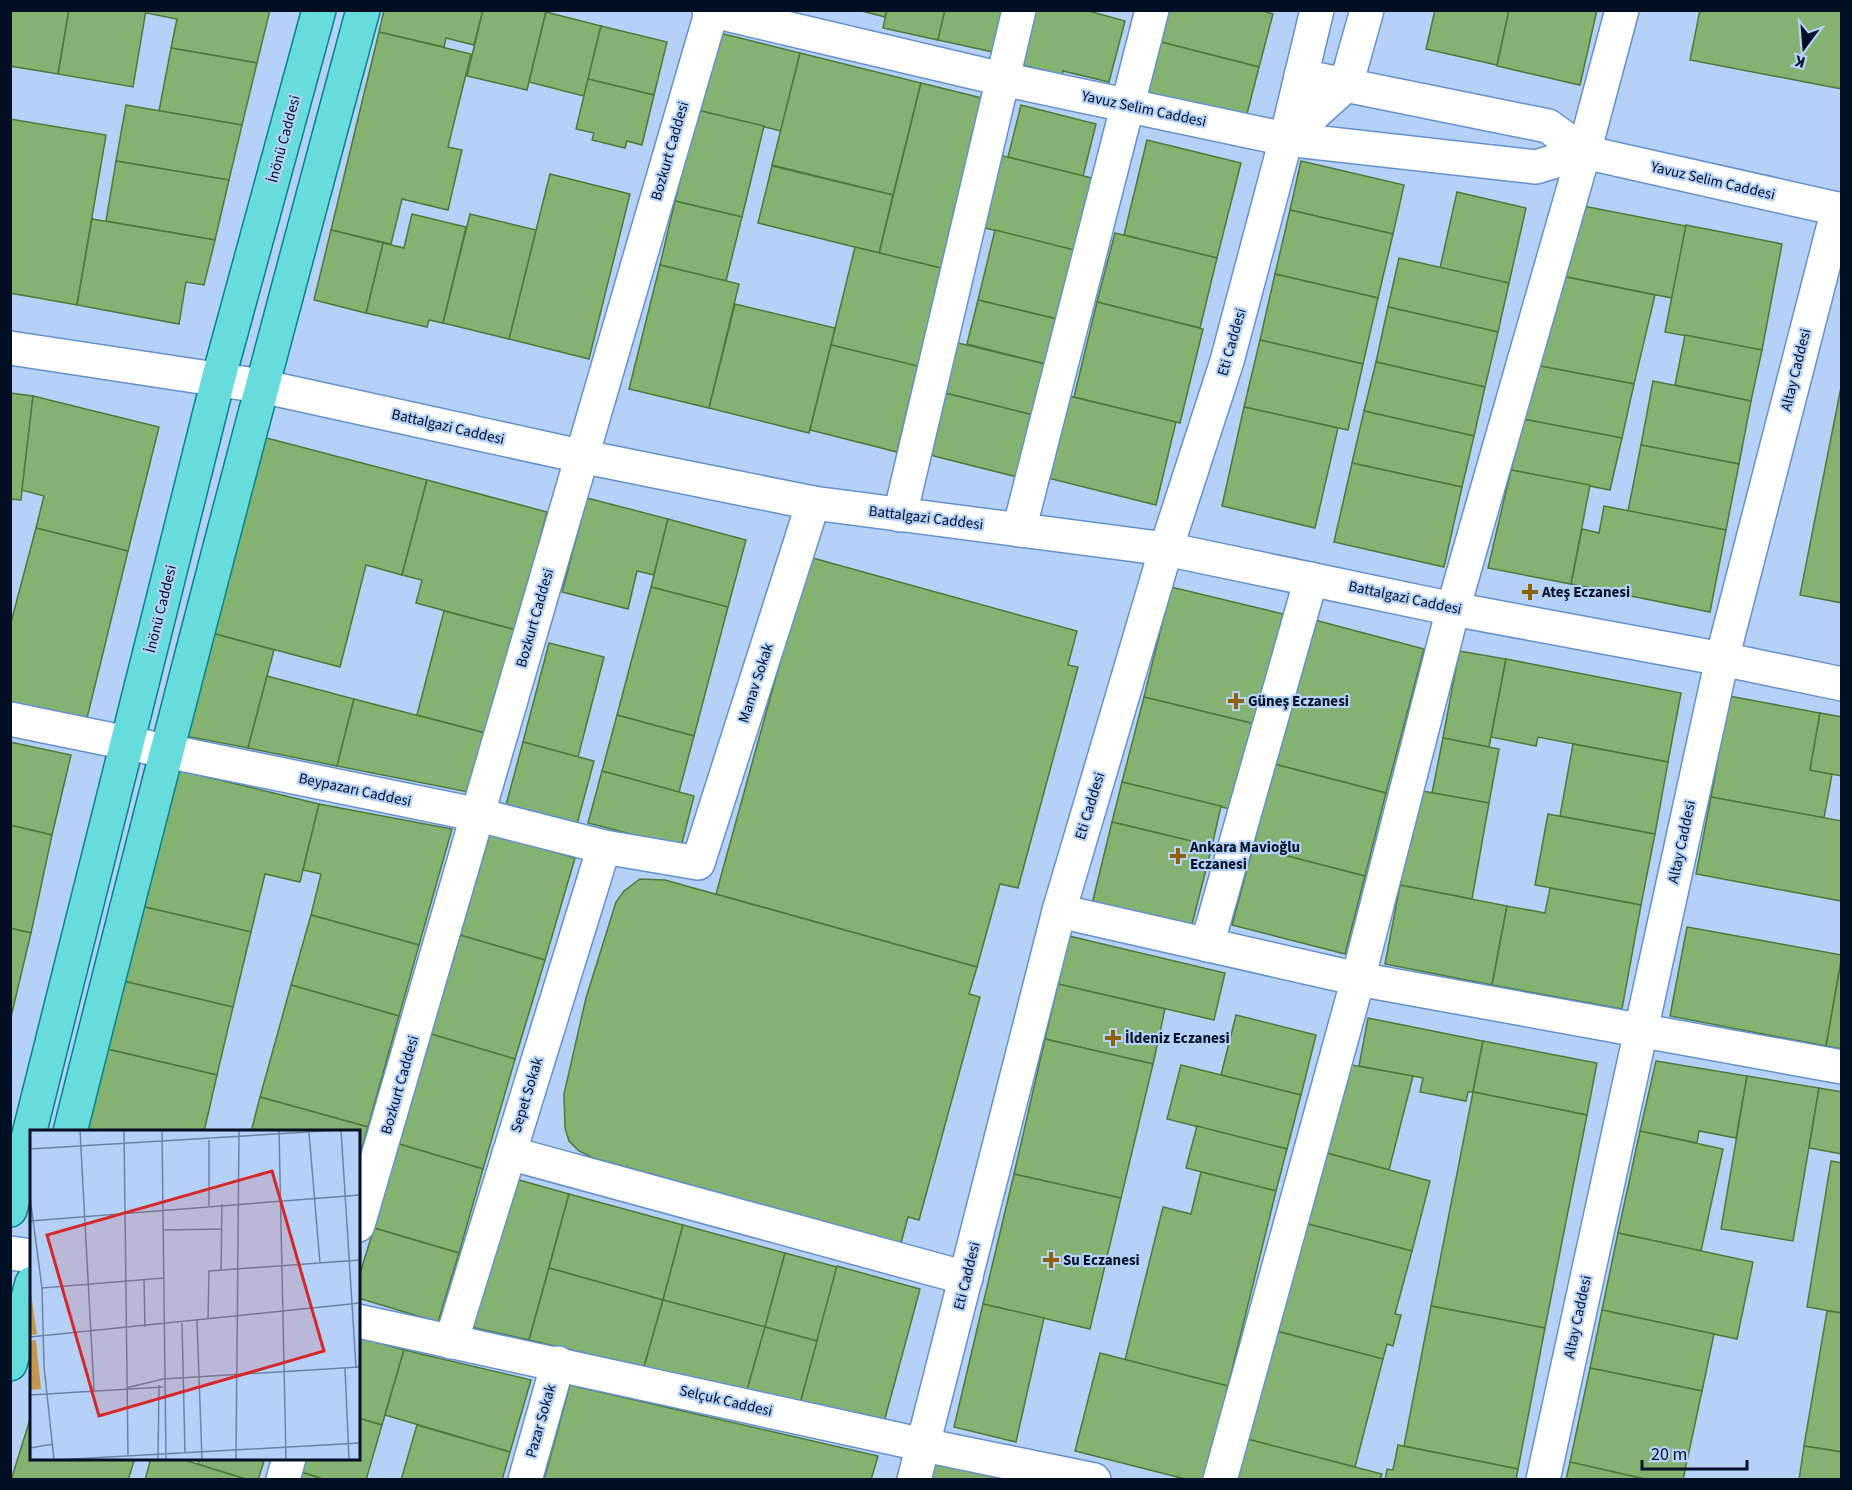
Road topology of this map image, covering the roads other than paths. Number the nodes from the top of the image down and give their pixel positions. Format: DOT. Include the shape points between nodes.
graph roads {
  1 [pos="319,10"];
  2 [pos="363,10"];
  3 [pos="1019,10"];
  4 [pos="1152,10"];
  5 [pos="1317,10"];
  6 [pos="1367,10"];
  7 [pos="1622,10"];
  8 [pos="711,11"];
  9 [pos="1301,76"];
  10 [pos="1002,79"];
  11 [pos="1346,86"];
  12 [pos="1126,105"];
  13 [pos="1286,139"];
  14 [pos="1584,153"];
  15 [pos="1840,209"];
  16 [pos="10,348"];
  17 [pos="218,380"];
  18 [pos="261,386"];
  19 [pos="580,456"];
  20 [pos="813,503"];
  21 [pos="900,515"];
  22 [pos="1019,530"];
  23 [pos="1166,549"];
  24 [pos="1311,579"];
  25 [pos="1453,609"];
  26 [pos="1722,659"];
  27 [pos="1842,684"];
  28 [pos="10,719"];
  29 [pos="128,743"];
  30 [pos="166,751"];
  31 [pos="479,815"];
  32 [pos="604,847"];
  33 [pos="698,862"];
  34 [pos="1059,911"];
  35 [pos="1207,945"];
  36 [pos="1358,979"];
  37 [pos="1641,1029"];
  38 [pos="1842,1067"];
  39 [pos="30,1130"];
  40 [pos="70,1130"];
  41 [pos="30,1131"];
  42 [pos="509,1154"];
  43 [pos="10,1210"];
  44 [pos="360,1218"];
  45 [pos="10,1253"];
  46 [pos="30,1256"];
  47 [pos="966,1278"];
  48 [pos="30,1290"];
  49 [pos="360,1320"];
  50 [pos="451,1342"];
  51 [pos="558,1363"];
  52 [pos="10,1364"];
  53 [pos="924,1445"];
  54 [pos="288,1460"];
  55 [pos="283,1479"];
  56 [pos="525,1479"];
  57 [pos="914,1479"];
  58 [pos="1094,1479"];
  59 [pos="1220,1479"];
  60 [pos="1543,1479"];
  1 -- 17 [label="main road, İnönü Caddesi"];
  2 -- 18 [label="main road"];
  3 -- 10 [label="street"];
  4 -- 12 [label="street"];
  5 -- 9 [label="street, Eti Caddesi"];
  6 -- 11 [label="street"];
  7 -- 14 [label="street"];
  8 -- 10 [label="street, Yavuz Selim Caddesi"];
  8 -- 19 [label="street, Bozkurt Caddesi"];
  9 -- 11 [label="street, Yavuz Selim Caddesi"];
  9 -- 13 [label="street, Eti Caddesi"];
  10 -- 12 [label="street, Yavuz Selim Caddesi"];
  10 -- 21 [label="street"];
  11 -- 13 [label="street"];
  11 -- 14 [label="street, Yavuz Selim Caddesi" via="1548,126"];
  12 -- 13 [label="street, Yavuz Selim Caddesi"];
  12 -- 22 [label="street"];
  13 -- 14 [label="street, Yavuz Selim Caddesi" via="1536,167"];
  13 -- 23 [label="street, Eti Caddesi" via="1227,361"];
  14 -- 15 [label="street, Yavuz Selim Caddesi"];
  14 -- 25 [label="street"];
  15 -- 26 [label="street, Altay Caddesi"];
  16 -- 17 [label="street, Battalgazi Caddesi"];
  17 -- 18 [label="street, Battalgazi Caddesi"];
  17 -- 29 [label="main road, İnönü Caddesi"];
  18 -- 19 [label="street, Battalgazi Caddesi"];
  18 -- 30 [label="main road"];
  19 -- 20 [label="street, Battalgazi Caddesi"];
  19 -- 31 [label="street, Bozkurt Caddesi"];
  20 -- 21 [label="street, Battalgazi Caddesi"];
  20 -- 33 [label="street, Manav Sokak"];
  21 -- 22 [label="street, Battalgazi Caddesi"];
  22 -- 23 [label="street, Battalgazi Caddesi"];
  23 -- 24 [label="street, Battalgazi Caddesi"];
  23 -- 34 [label="street, Eti Caddesi"];
  24 -- 25 [label="street, Battalgazi Caddesi"];
  24 -- 35 [label="street"];
  25 -- 26 [label="street, Battalgazi Caddesi"];
  25 -- 36 [label="street"];
  26 -- 27 [label="street, Battalgazi Caddesi"];
  26 -- 37 [label="street, Altay Caddesi"];
  28 -- 29 [label="street, Beypazarı Caddesi"];
  29 -- 30 [label="street, Beypazarı Caddesi"];
  29 -- 39 [label="main road, İnönü Caddesi"];
  30 -- 31 [label="street, Beypazarı Caddesi"];
  30 -- 40 [label="main road"];
  31 -- 32 [label="street, Beypazarı Caddesi"];
  31 -- 44 [label="street, Bozkurt Caddesi"];
  32 -- 33 [label="street, Beypazarı Caddesi"];
  32 -- 42 [label="street, Sepet Sokak"];
  34 -- 35 [label="street"];
  34 -- 47 [label="street, Eti Caddesi"];
  35 -- 36 [label="street"];
  36 -- 37 [label="street"];
  36 -- 59 [label="street"];
  37 -- 38 [label="street"];
  37 -- 60 [label="street, Altay Caddesi"];
  41 -- 43 [label="main road, İnönü Caddesi"];
  42 -- 47 [label="street"];
  42 -- 50 [label="street, Sepet Sokak"];
  45 -- 46 [label="street"];
  47 -- 53 [label="street, Eti Caddesi"];
  48 -- 52 [label="main road"];
  49 -- 50 [label="street, Selçuk Caddesi"];
  50 -- 51 [label="street, Selçuk Caddesi"];
  51 -- 53 [label="street, Selçuk Caddesi"];
  51 -- 56 [label="street, Pazar Sokak"];
  53 -- 57 [label="street, Eti Caddesi"];
  53 -- 58 [label="street, Selçuk Caddesi"];
  54 -- 55 [label="street"];
}
